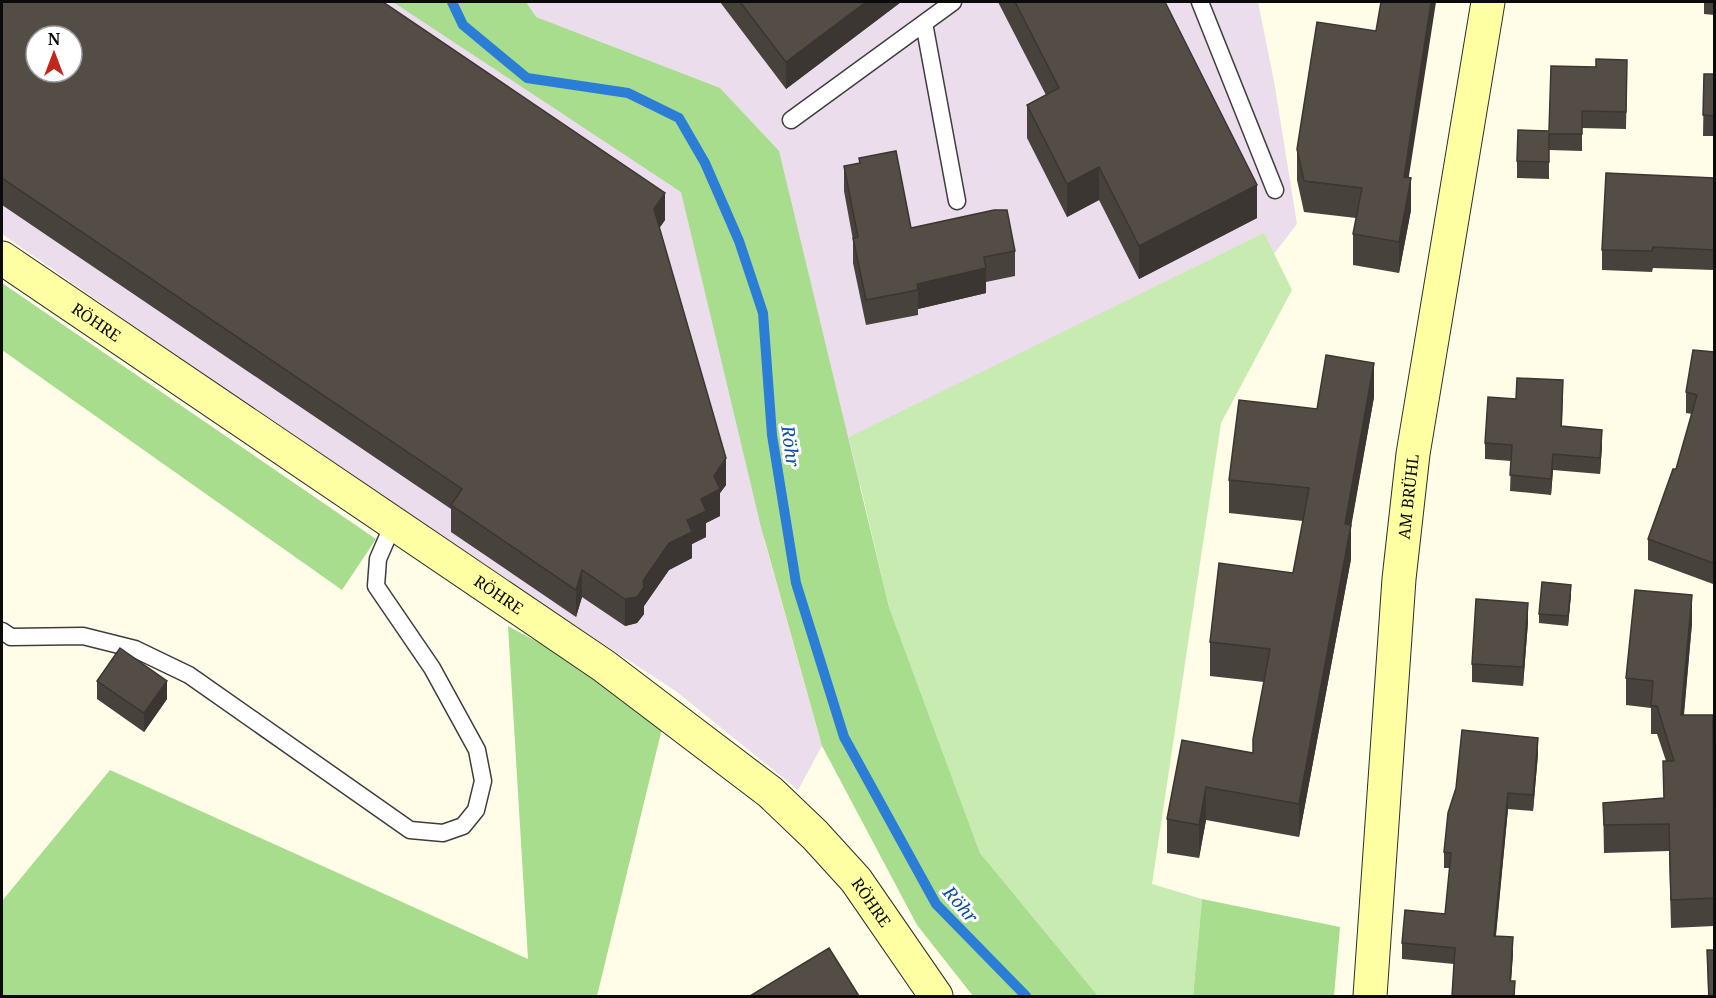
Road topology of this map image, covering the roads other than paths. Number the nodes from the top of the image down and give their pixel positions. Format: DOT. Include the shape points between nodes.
graph roads {
  1 [pos="953,2"];
  2 [pos="1200,2"];
  3 [pos="1488,2"];
  4 [pos="924,23"];
  5 [pos="791,120"];
  6 [pos="1275,190"];
  7 [pos="957,201"];
  8 [pos="2,258"];
  9 [pos="394,522"];
  10 [pos="5,637"];
  11 [pos="936,996"];
  12 [pos="1370,996"];
  1 -- 4 [label="lane"];
  2 -- 6 [label="lane"];
  3 -- 12 [label="main road, AM BRÜHL" via="1413,454 1400,579"];
  4 -- 5 [label="lane"];
  4 -- 7 [label="lane"];
  8 -- 9 [label="main road, RÖHRE"];
  9 -- 10 [label="lane" via="378,560 376,586 432,668 477,750 483,781 476,810 463,826 443,833 410,830 189,675 135,649 83,636"];
  9 -- 11 [label="main road, RÖHRE" via="604,666 770,792 856,880"];
}
